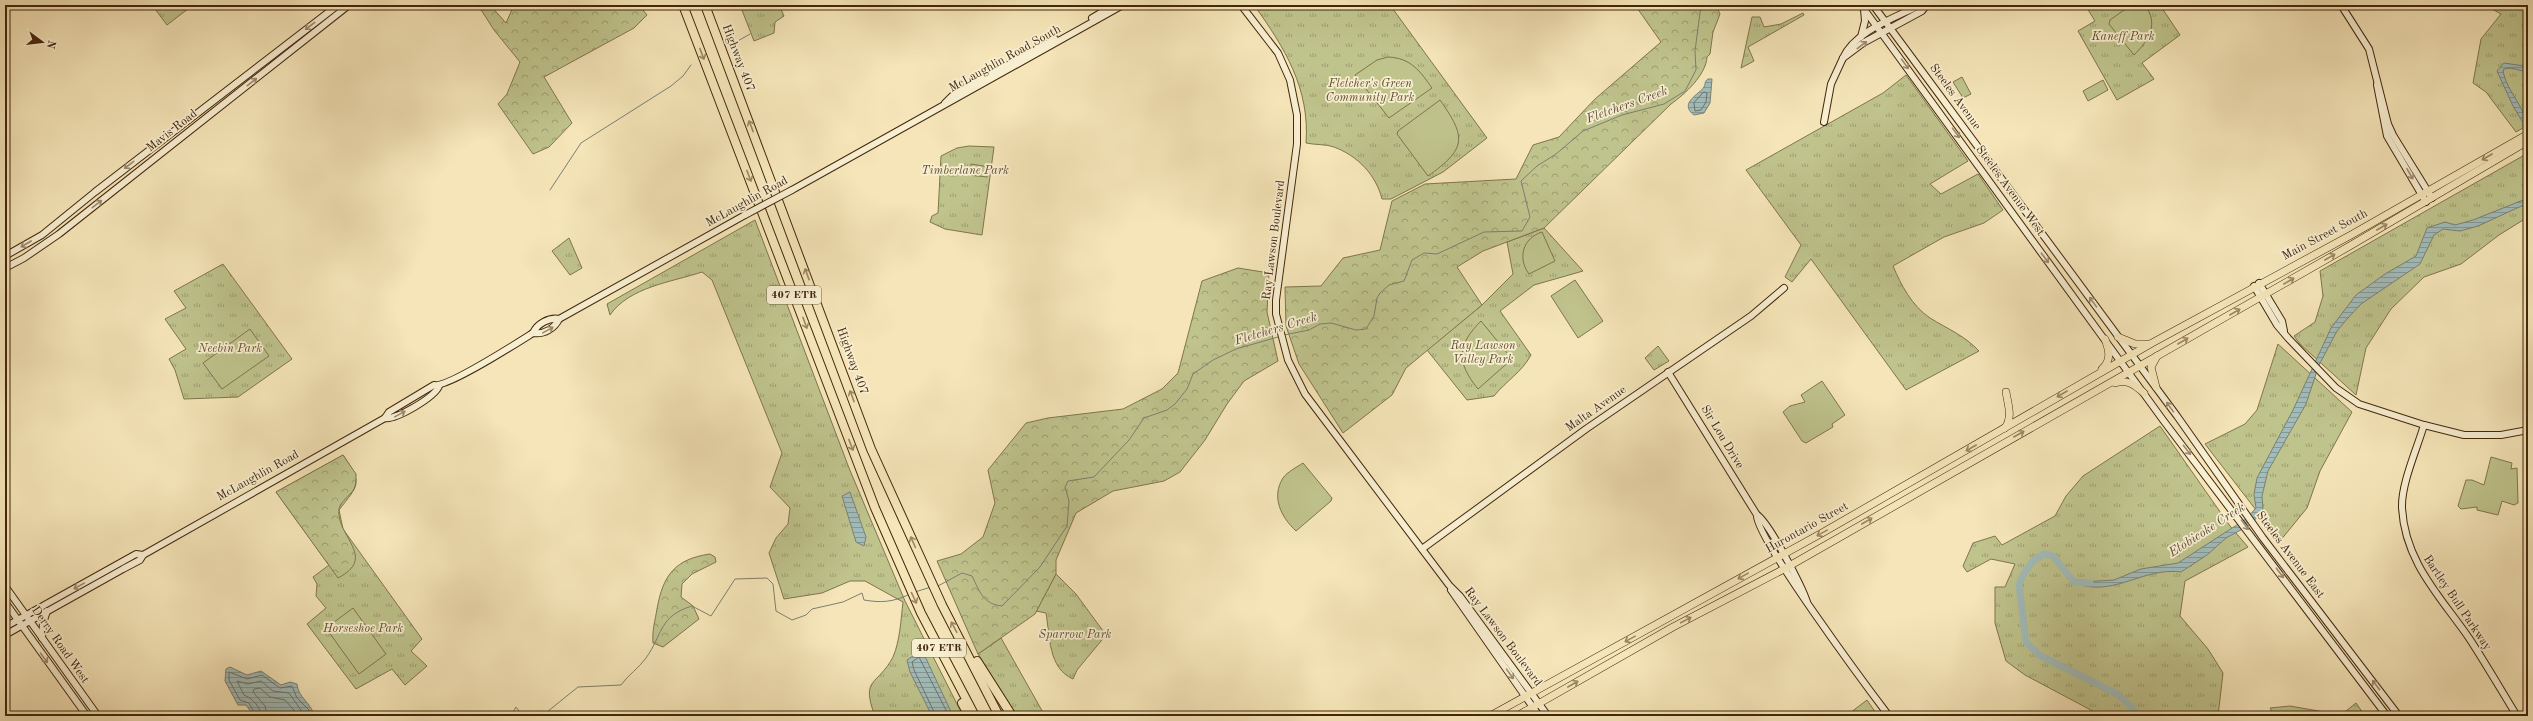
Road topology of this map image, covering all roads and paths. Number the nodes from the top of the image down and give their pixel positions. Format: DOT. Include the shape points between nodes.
graph roads {
  1 [pos="338,5"];
  2 [pos="349,5"];
  3 [pos="678,5"];
  4 [pos="683,5"];
  5 [pos="705,5"];
  6 [pos="1114,5"];
  7 [pos="1123,5"];
  8 [pos="1241,5"];
  9 [pos="1873,5"];
  10 [pos="1926,5"];
  11 [pos="2341,5"];
  12 [pos="1862,6"];
  13 [pos="1886,23"];
  14 [pos="1878,27"];
  15 [pos="1890,29"];
  16 [pos="1882,33"];
  17 [pos="695,35"];
  18 [pos="1862,37"];
  19 [pos="1843,58"];
  20 [pos="944,104"];
  21 [pos="1824,122"];
  22 [pos="2528,134"];
  23 [pos="1973,141"];
  24 [pos="2524,141"];
  25 [pos="1965,146"];
  26 [pos="2425,193"];
  27 [pos="2429,200"];
  28 [pos="2018,202"];
  29 [pos="2010,209"];
  30 [pos="5,256"];
  31 [pos="5,268"];
  32 [pos="2053,268"];
  33 [pos="2070,274"];
  34 [pos="2256,285"];
  35 [pos="1784,288"];
  36 [pos="2263,296"];
  37 [pos="2202,315"];
  38 [pos="2209,326"];
  39 [pos="2118,337"];
  40 [pos="2105,338"];
  41 [pos="2152,343"];
  42 [pos="2132,355"];
  43 [pos="2157,356"];
  44 [pos="2121,361"];
  45 [pos="2140,366"];
  46 [pos="1668,372"];
  47 [pos="2129,372"];
  48 [pos="2096,375"];
  49 [pos="2105,386"];
  50 [pos="2156,387"];
  51 [pos="2006,392"];
  52 [pos="2144,393"];
  53 [pos="2424,426"];
  54 [pos="2005,428"];
  55 [pos="2528,430"];
  56 [pos="1422,549"];
  57 [pos="143,555"];
  58 [pos="1780,556"];
  59 [pos="1787,567"];
  60 [pos="5,586"];
  61 [pos="5,602"];
  62 [pos="5,610"];
  63 [pos="47,611"];
  64 [pos="5,618"];
  65 [pos="28,618"];
  66 [pos="18,620"];
  67 [pos="1658,623"];
  68 [pos="22,626"];
  69 [pos="5,627"];
  70 [pos="1664,632"];
  71 [pos="5,635"];
  72 [pos="42,638"];
  73 [pos="966,650"];
  74 [pos="956,684"];
  75 [pos="1528,694"];
  76 [pos="1536,705"];
  77 [pos="87,716"];
  78 [pos="98,716"];
  79 [pos="968,716"];
  80 [pos="975,716"];
  81 [pos="999,716"];
  82 [pos="1012,716"];
  83 [pos="1490,716"];
  84 [pos="1517,716"];
  85 [pos="1539,716"];
  86 [pos="1548,716"];
  87 [pos="1889,716"];
  88 [pos="2387,716"];
  89 [pos="2399,716"];
  90 [pos="2517,716"];
  1 -- 30 [label="street, Mavis Road, one-way" via="42,235"];
  31 -- 2 [label="street, Mavis Road, one-way" via="54,238"];
  3 -- 17 [label="highway"];
  4 -- 17 [label="highway, 407 ETR"];
  73 -- 5 [label="highway, Highway 407 / 407 ETR, one-way" via="942,605 871,449"];
  6 -- 20 [label="street, McLaughlin Road South" via="952,96"];
  7 -- 20 [label="street, McLaughlin Road South"];
  8 -- 56 [label="street, Ray Lawson Boulevard" via="1278,53 1290,80 1297,115 1297,144 1276,300 1280,328 1293,374 1305,394"];
  9 -- 13 [label="street, Steeles Avenue"];
  10 -- 13 [label="street" via="1918,6"];
  10 -- 15 [label="street" via="1922,11"];
  11 -- 26 [label="street" via="2369,48 2393,135"];
  12 -- 14 [label="street"];
  12 -- 18 [label="street" via="1865,20"];
  13 -- 14 [label="street"];
  13 -- 15 [label="street, Steeles Avenue"];
  14 -- 16 [label="street"];
  14 -- 18 [label="street"];
  15 -- 16 [label="street"];
  15 -- 23 [label="street, Steeles Avenue"];
  19 -- 16 [label="street, one-way"];
  16 -- 25 [label="street, Steeles Avenue West, one-way"];
  17 -- 74 [label="highway, 407 ETR, one-way" via="875,508 921,613"];
  18 -- 19 [label="street" via="1847,49"];
  19 -- 21 [label="street" via="1831,84"];
  20 -- 57 [label="street, McLaughlin Road, bridge" via="559,319 556,326 551,329 540,335 533,333 439,386 434,385 389,412 384,418"];
  22 -- 24 [label="main road, Main Street South"];
  23 -- 25 [label="street"];
  23 -- 28 [label="street, Steeles Avenue"];
  24 -- 26 [label="main road, Main Street South, one-way"];
  24 -- 27 [label="main road, Main Street South"];
  25 -- 29 [label="street, Steeles Avenue West"];
  26 -- 27 [label="street"];
  26 -- 34 [label="main road, Main Street South"];
  36 -- 27 [label="main road, Main Street South, one-way"];
  28 -- 29 [label="street"];
  28 -- 33 [label="street, Steeles Avenue West"];
  29 -- 32 [label="street, Steeles Avenue West, one-way"];
  32 -- 33 [label="street" via="2060,273"];
  32 -- 40 [label="street, Steeles Avenue West"];
  39 -- 33 [label="street, Steeles Avenue West, one-way"];
  34 -- 36 [label="street"];
  34 -- 37 [label="main road, Main Street South"];
  35 -- 46 [label="street, Malta Avenue" via="1750,316"];
  38 -- 36 [label="main road, Main Street South, one-way"];
  36 -- 53 [label="street" via="2282,321 2284,333 2340,391 2359,404"];
  37 -- 38 [label="main road"];
  37 -- 41 [label="main road, Main Street South"];
  43 -- 38 [label="main road, Main Street South, one-way"];
  39 -- 41 [label="main road" via="2135,344"];
  39 -- 42 [label="street, Steeles Avenue West"];
  40 -- 44 [label="street, Steeles Avenue West"];
  40 -- 48 [label="main road" via="2109,360"];
  41 -- 42 [label="main road, Main Street South"];
  42 -- 44 [label="main road, Hurontario Street"];
  42 -- 45 [label="street"];
  43 -- 45 [label="main road, Main Street South"];
  43 -- 50 [label="main road" via="2151,367"];
  44 -- 47 [label="street"];
  44 -- 48 [label="main road, Hurontario Street"];
  45 -- 47 [label="main road, Hurontario Street"];
  45 -- 50 [label="street, Steeles Avenue East"];
  46 -- 56 [label="street, Malta Avenue"];
  46 -- 58 [label="street, Sir Lou Drive"];
  47 -- 49 [label="main road, Hurontario Street"];
  47 -- 52 [label="street, Steeles Avenue East"];
  48 -- 54 [label="main road, Hurontario Street, one-way"];
  49 -- 52 [label="main road" via="2127,381"];
  59 -- 49 [label="main road, Hurontario Street, one-way"];
  89 -- 50 [label="street, Steeles Avenue East, one-way" via="2263,538"];
  51 -- 54 [label="main road" via="2010,421"];
  52 -- 88 [label="street, Steeles Avenue East, one-way"];
  53 -- 55 [label="street" via="2479,436"];
  53 -- 90 [label="street, Bartley Bull Parkway" via="2403,499 2407,536 2413,558 2426,581 2474,646"];
  54 -- 58 [label="main road, Hurontario Street, one-way"];
  56 -- 75 [label="street, Ray Lawson Boulevard" via="1460,596"];
  57 -- 63 [label="street, McLaughlin Road" via="140,560"];
  57 -- 65 [label="street, McLaughlin Road, one-way" via="136,554"];
  58 -- 59 [label="street, Sir Lou Drive"];
  58 -- 67 [label="main road, Hurontario Street, one-way"];
  70 -- 59 [label="main road, Hurontario Street, one-way"];
  59 -- 87 [label="street, Sir Lou Drive" via="1807,602"];
  60 -- 65 [label="street, Derry Road West"];
  61 -- 66 [label="street, Derry Road West"];
  62 -- 64 [label="street"];
  63 -- 65 [label="street, McLaughlin Road"];
  63 -- 72 [label="street"];
  65 -- 66 [label="street, McLaughlin Road"];
  65 -- 68 [label="street, McLaughlin Road"];
  65 -- 72 [label="street, Derry Road West"];
  66 -- 68 [label="street, Derry Road West"];
  66 -- 69 [label="street, McLaughlin Road"];
  67 -- 70 [label="main road"];
  67 -- 75 [label="main road, Hurontario Street, one-way"];
  68 -- 71 [label="street, McLaughlin Road"];
  68 -- 77 [label="street, Derry Road West, one-way"];
  76 -- 70 [label="main road, Hurontario Street, one-way"];
  72 -- 78 [label="street, Derry Road West"];
  73 -- 81 [label="highway, Highway 407 / 407 ETR"];
  73 -- 82 [label="highway" via="975,658"];
  74 -- 79 [label="highway"];
  74 -- 80 [label="highway, 407 ETR"];
  75 -- 76 [label="street, Ray Lawson Boulevard"];
  75 -- 83 [label="main road, Hurontario Street"];
  76 -- 84 [label="main road, Hurontario Street"];
  76 -- 85 [label="street"];
  76 -- 86 [label="street"];
}
